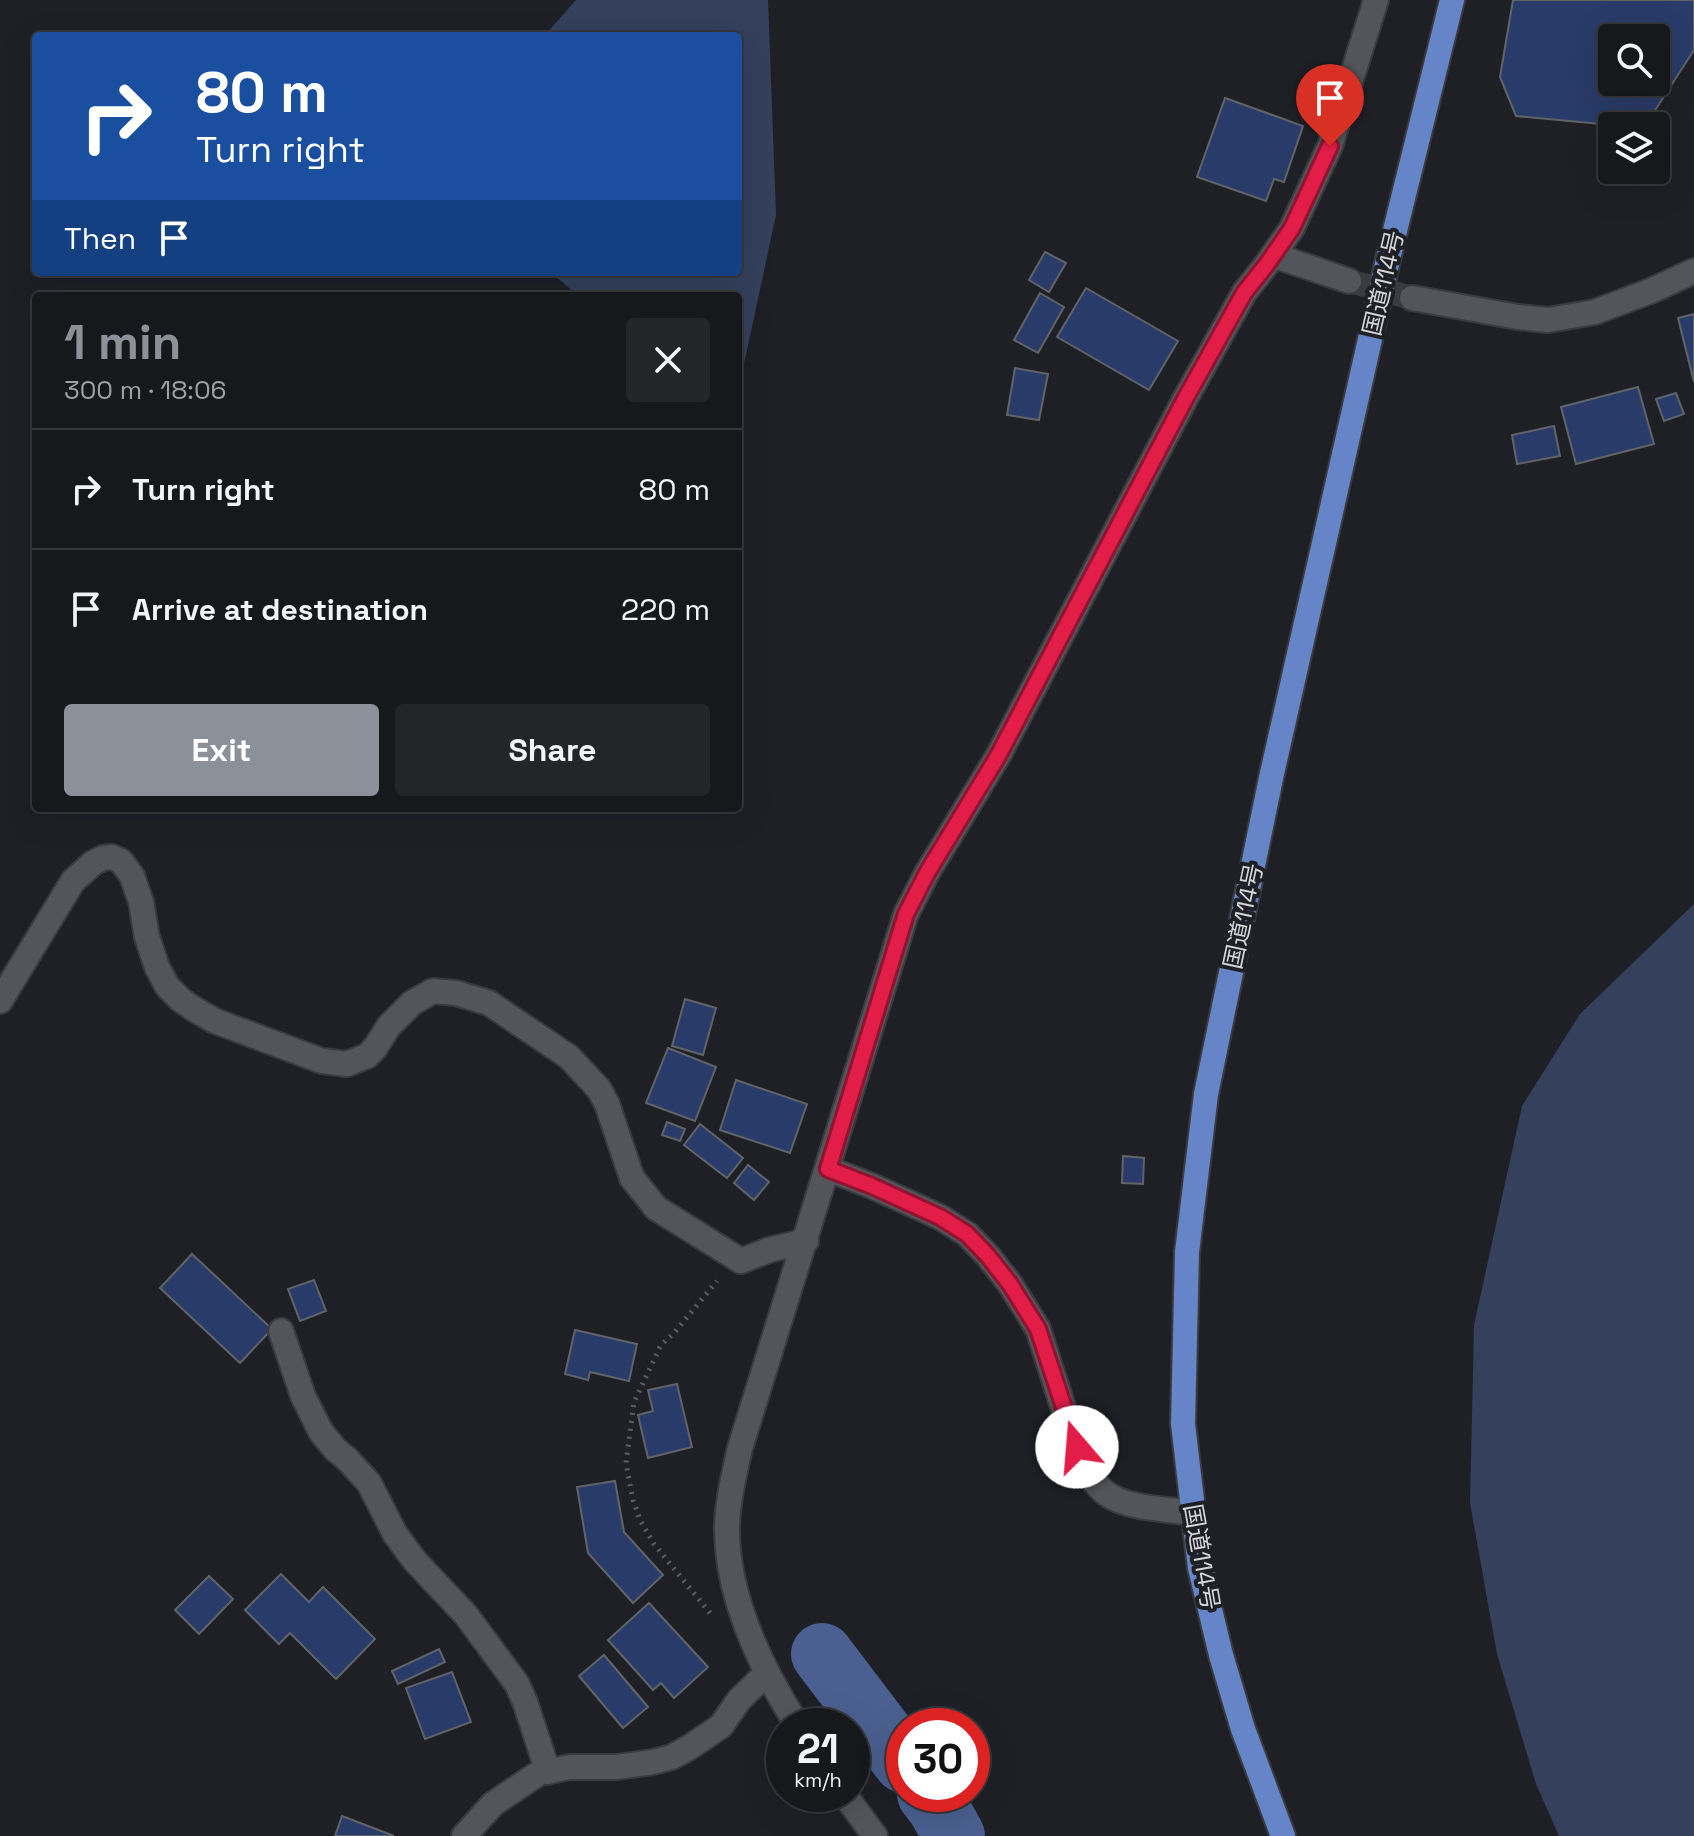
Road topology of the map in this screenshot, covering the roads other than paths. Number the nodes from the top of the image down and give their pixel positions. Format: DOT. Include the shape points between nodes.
graph roads {
  1 [pos="1376,0"];
  2 [pos="1452,0"];
  3 [pos="1273,255"];
  4 [pos="1694,271"];
  5 [pos="1349,281"];
  6 [pos="1412,298"];
  7 [pos="0,1001"];
  8 [pos="828,1169"];
  9 [pos="806,1241"];
  10 [pos="281,1331"];
  11 [pos="1193,1513"];
  12 [pos="767,1673"];
  13 [pos="787,1708"];
  14 [pos="548,1772"];
  15 [pos="857,1812"];
  16 [pos="464,1836"];
  17 [pos="875,1836"];
  18 [pos="1283,1836"];
  1 -- 3 [label="street" via="1330,146 1292,228"];
  2 -- 11 [label="highway, 国道114号" via="1392,240 1271,778 1206,1094 1187,1252 1183,1424"];
  3 -- 5 [label="street"];
  3 -- 8 [label="street" via="1244,293 998,756 906,914"];
  4 -- 6 [label="street" via="1595,312 1548,320"];
  7 -- 9 [label="street" via="73,881 93,863 112,857 132,876 147,937 167,986 215,1021 322,1061 347,1064 367,1056 412,1003 433,991 489,1003 569,1057 599,1089 632,1178 656,1208 741,1261"];
  8 -- 9 [label="street"];
  8 -- 11 [label="street" via="967,1234 1000,1270 1038,1329 1082,1466 1093,1481 1130,1504"];
  9 -- 12 [label="street" via="730,1493 731,1567 741,1609"];
  10 -- 14 [label="street" via="321,1432 369,1483 395,1534 517,1684"];
  11 -- 18 [label="highway, 国道114号" via="1221,1655"];
  12 -- 13 [label="street"];
  12 -- 14 [label="street" via="721,1726 672,1757"];
  14 -- 16 [label="street" via="493,1804"];
  15 -- 17 [label="street"];
}
